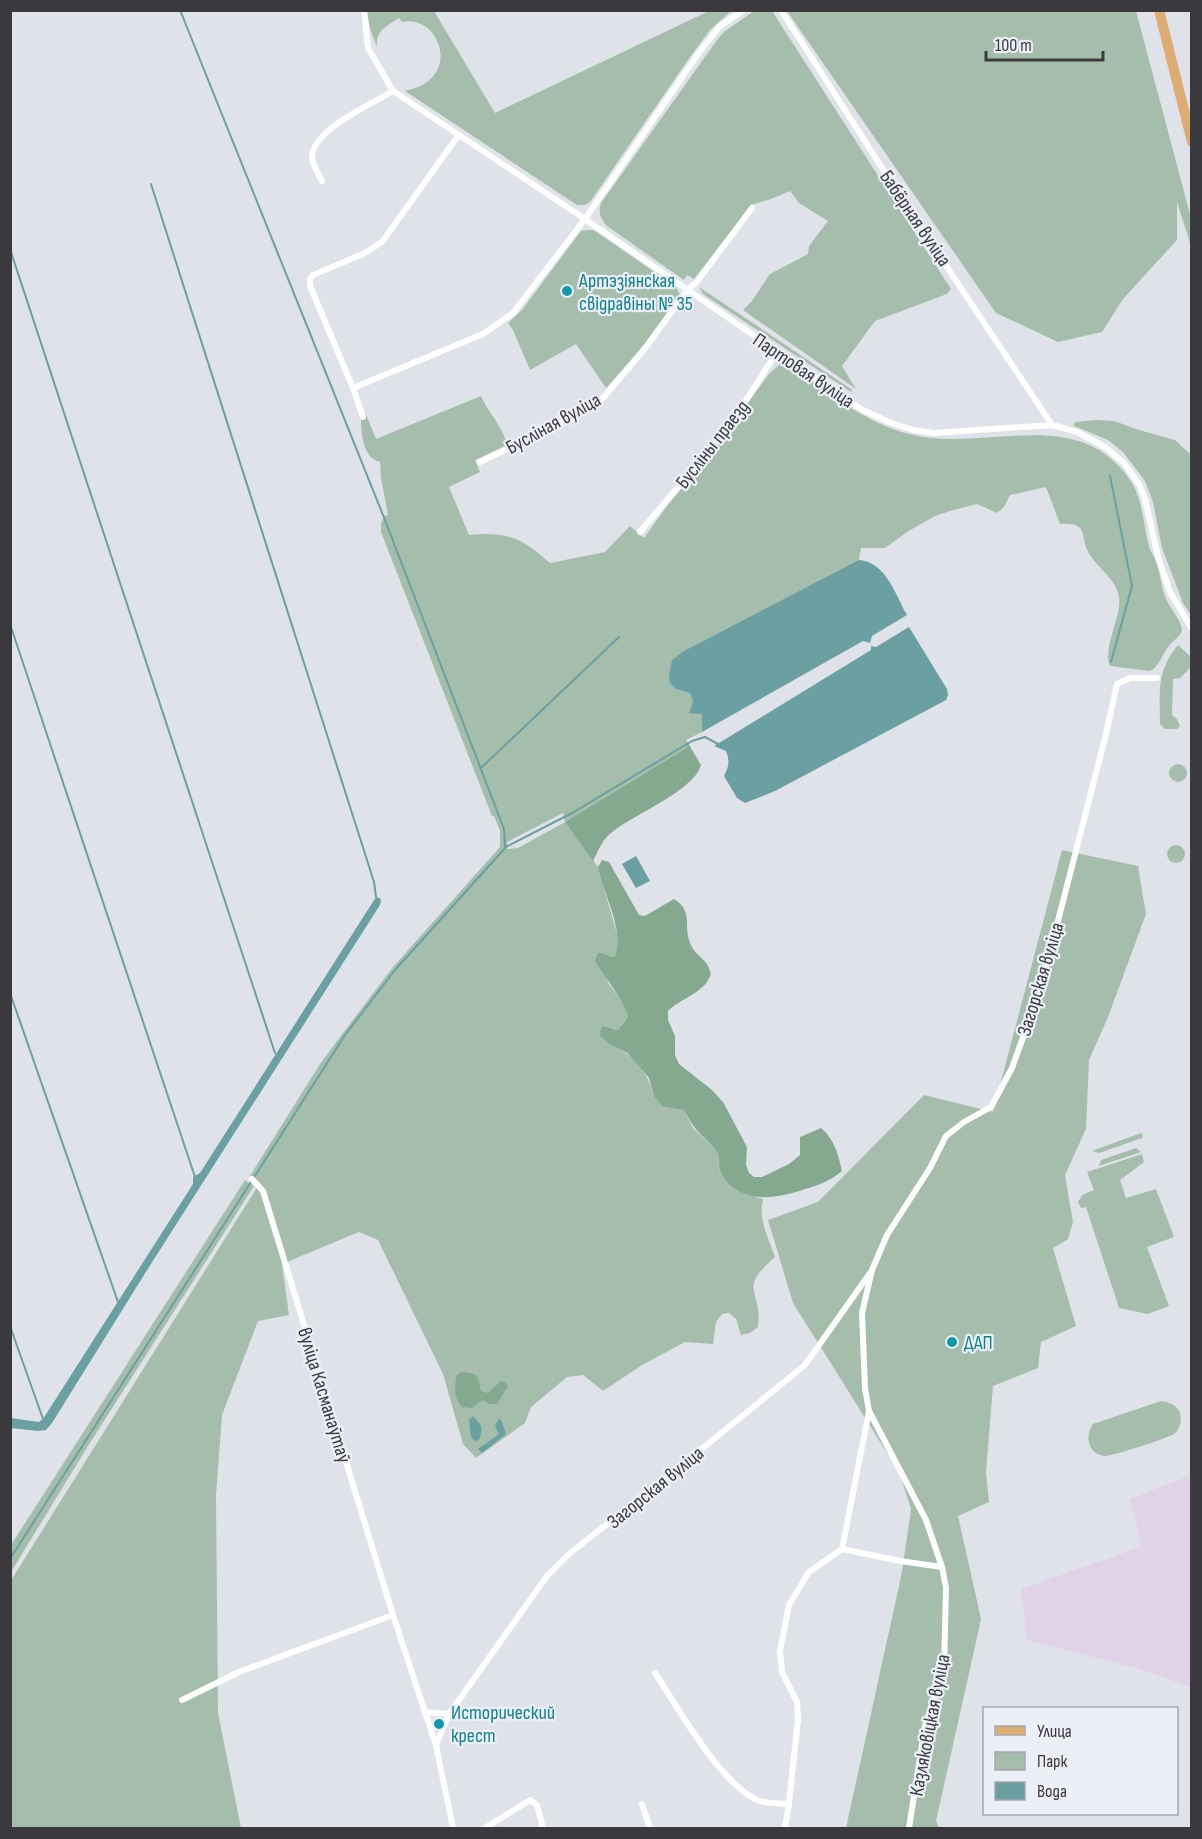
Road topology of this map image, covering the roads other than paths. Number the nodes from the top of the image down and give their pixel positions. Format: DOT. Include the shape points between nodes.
graph roads {
  1 [pos="364,10"];
  2 [pos="744,10"];
  3 [pos="781,10"];
  4 [pos="1159,10"];
  5 [pos="393,91"];
  6 [pos="458,135"];
  7 [pos="1191,142"];
  8 [pos="322,181"];
  9 [pos="752,208"];
  10 [pos="585,219"];
  11 [pos="688,289"];
  12 [pos="777,352"];
  13 [pos="353,388"];
  14 [pos="363,417"];
  15 [pos="1052,425"];
  16 [pos="480,462"];
  17 [pos="640,532"];
  18 [pos="1191,629"];
  19 [pos="1157,678"];
  20 [pos="252,1179"];
  21 [pos="872,1270"];
  22 [pos="869,1411"];
  23 [pos="842,1549"];
  24 [pos="942,1567"];
  25 [pos="393,1614"];
  26 [pos="655,1673"];
  27 [pos="182,1700"];
  28 [pos="425,1712"];
  29 [pos="448,1714"];
  30 [pos="436,1745"];
  31 [pos="642,1804"];
  32 [pos="789,1804"];
  33 [pos="453,1828"];
  34 [pos="485,1828"];
  35 [pos="543,1828"];
  36 [pos="650,1828"];
  37 [pos="785,1828"];
  38 [pos="909,1828"];
  1 -- 5 [label="street, Партовая вуліца" via="368,48"];
  2 -- 10 [label="street" via="720,26 698,54"];
  3 -- 15 [label="street, Бабёрная вуліца"];
  4 -- 7 [label="main road"];
  5 -- 6 [label="street, Партовая вуліца"];
  5 -- 8 [label="street" via="339,122 316,145 312,162"];
  6 -- 10 [label="street, Партовая вуліца"];
  6 -- 13 [label="street" via="382,242 310,279"];
  9 -- 11 [label="street, Бусліная вуліца"];
  10 -- 11 [label="street, Партовая вуліца"];
  10 -- 13 [label="street" via="521,304 501,323"];
  11 -- 12 [label="street, Партовая вуліца"];
  11 -- 16 [label="street, Бусліная вуліца" via="603,398 560,424"];
  12 -- 15 [label="street, Партовая вуліца" via="861,409 913,430 934,433"];
  12 -- 17 [label="street, Бусліны праезд" via="711,448"];
  13 -- 14 [label="street"];
  15 -- 18 [label="street" via="1077,432 1105,447 1124,463 1139,484 1170,592"];
  19 -- 21 [label="street, Загорская вуліца" via="1130,678 1117,684 1041,987 1012,1068 992,1107 946,1136 887,1235"];
  20 -- 25 [label="street, вуліца Касманаўтаў" via="263,1191"];
  21 -- 22 [label="street, Загорская вуліца" via="862,1313"];
  21 -- 29 [label="street, Загорская вуліца" via="805,1365 570,1553 547,1576"];
  22 -- 23 [label="street, Загорская вуліца"];
  22 -- 24 [label="street, Казляковіцкая вуліца" via="926,1520"];
  23 -- 24 [label="street"];
  23 -- 32 [label="street" via="809,1572 789,1605 780,1651 782,1672 797,1702"];
  24 -- 38 [label="street, Казляковіцкая вуліца" via="946,1588 944,1669 925,1726"];
  25 -- 27 [label="street" via="239,1672"];
  25 -- 28 [label="street, вуліца Касманаўтаў"];
  26 -- 32 [label="street" via="729,1780 758,1801"];
  28 -- 29 [label="street"];
  28 -- 30 [label="street, вуліца Касманаўтаў"];
  29 -- 30 [label="street, Загорская вуліца"];
  30 -- 33 [label="street, вуліца Касманаўтаў"];
  31 -- 36 [label="street"];
  32 -- 37 [label="street"];
  34 -- 35 [label="street" via="530,1800 537,1805"];
}
